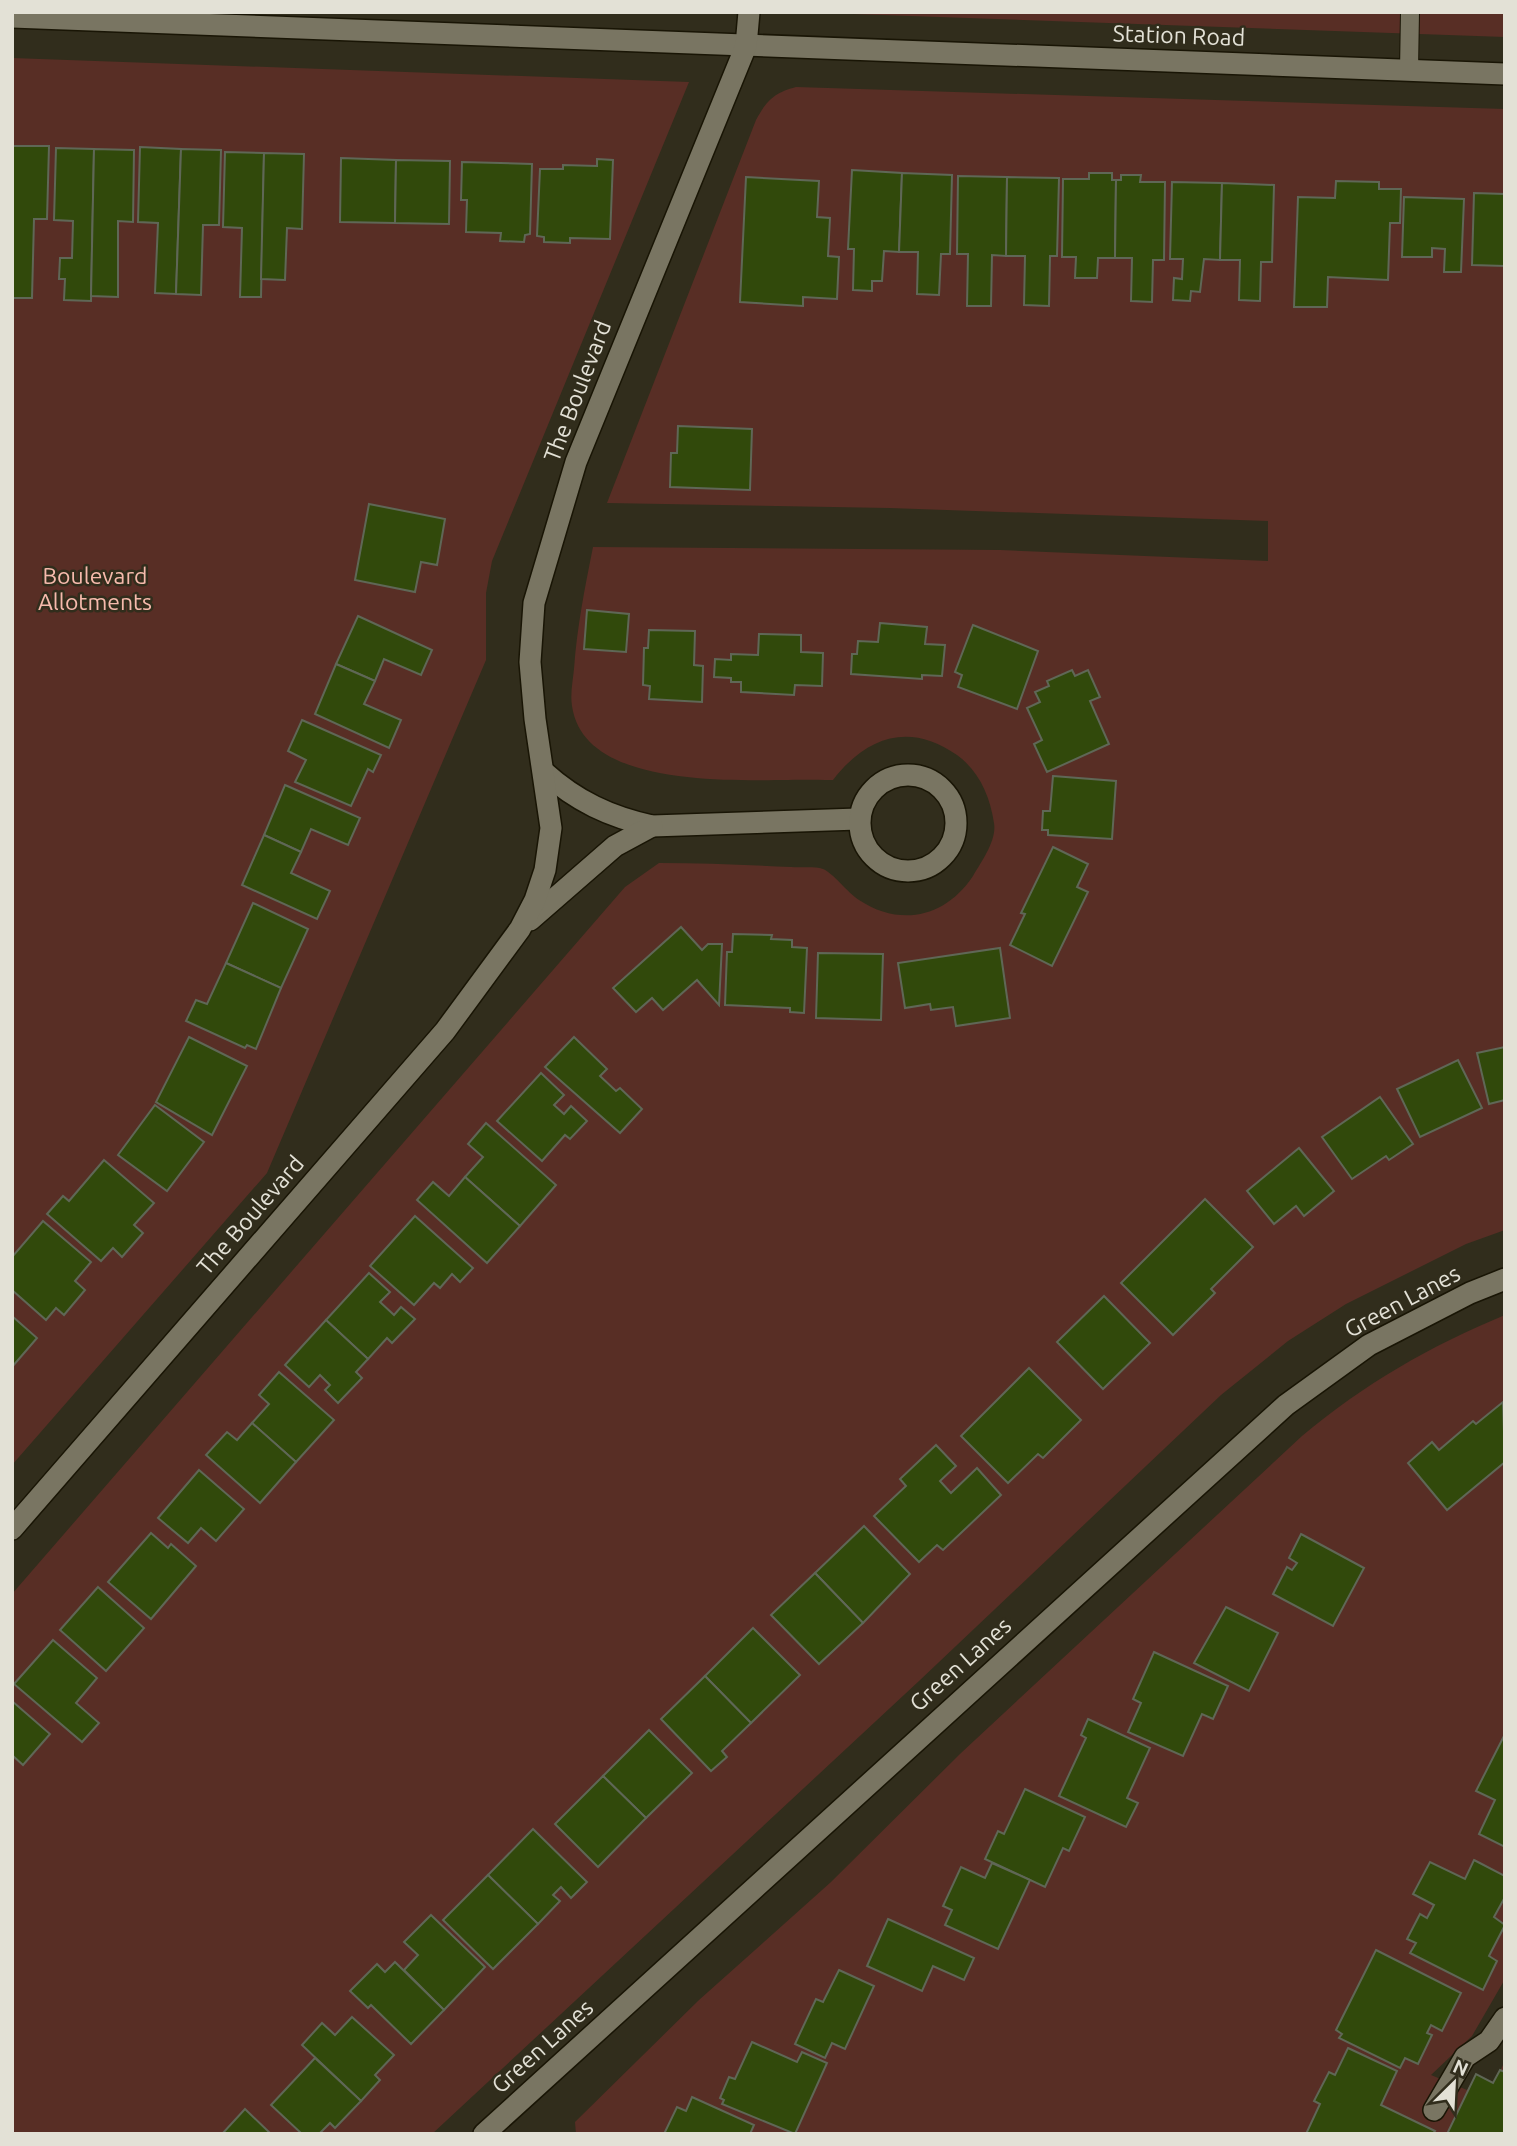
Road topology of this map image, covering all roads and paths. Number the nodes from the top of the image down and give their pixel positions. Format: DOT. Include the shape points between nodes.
graph roads {
  1 [pos="749,12"];
  2 [pos="1410,12"];
  3 [pos="12,17"];
  4 [pos="110,17"];
  5 [pos="746,46"];
  6 [pos="1409,70"];
  7 [pos="1505,74"];
  8 [pos="544,772"];
  9 [pos="858,819"];
  10 [pos="652,826"];
  11 [pos="520,929"];
  12 [pos="1505,1279"];
  13 [pos="12,1530"];
  14 [pos="1505,2018"];
  15 [pos="1434,2110"];
  16 [pos="484,2134"];
  1 -- 5 [label="street, The Boulevard"];
  2 -- 6 [label="lane"];
  3 -- 4 [label="street, Station Road"];
  4 -- 5 [label="street, Station Road"];
  5 -- 6 [label="street, Station Road"];
  5 -- 8 [label="street, The Boulevard" via="576,462 534,603 530,662"];
  6 -- 7 [label="street, Station Road"];
  8 -- 10 [label="street, The Boulevard" via="595,808"];
  8 -- 11 [label="street, The Boulevard" via="551,828 545,870"];
  9 -- 9 [label="street" via="863,800 877,784 894,775 910,774 938,784 952,801 956,833 939,860 922,870 899,871 874,858 861,839"];
  9 -- 10 [label="street, The Boulevard"];
  10 -- 11 [label="street, The Boulevard" via="615,846"];
  11 -- 13 [label="street, The Boulevard" via="445,1031"];
  12 -- 16 [label="street, Green Lanes" via="1369,1345 1286,1405"];
  14 -- 15 [label="street" via="1489,2041 1465,2057"];
}
